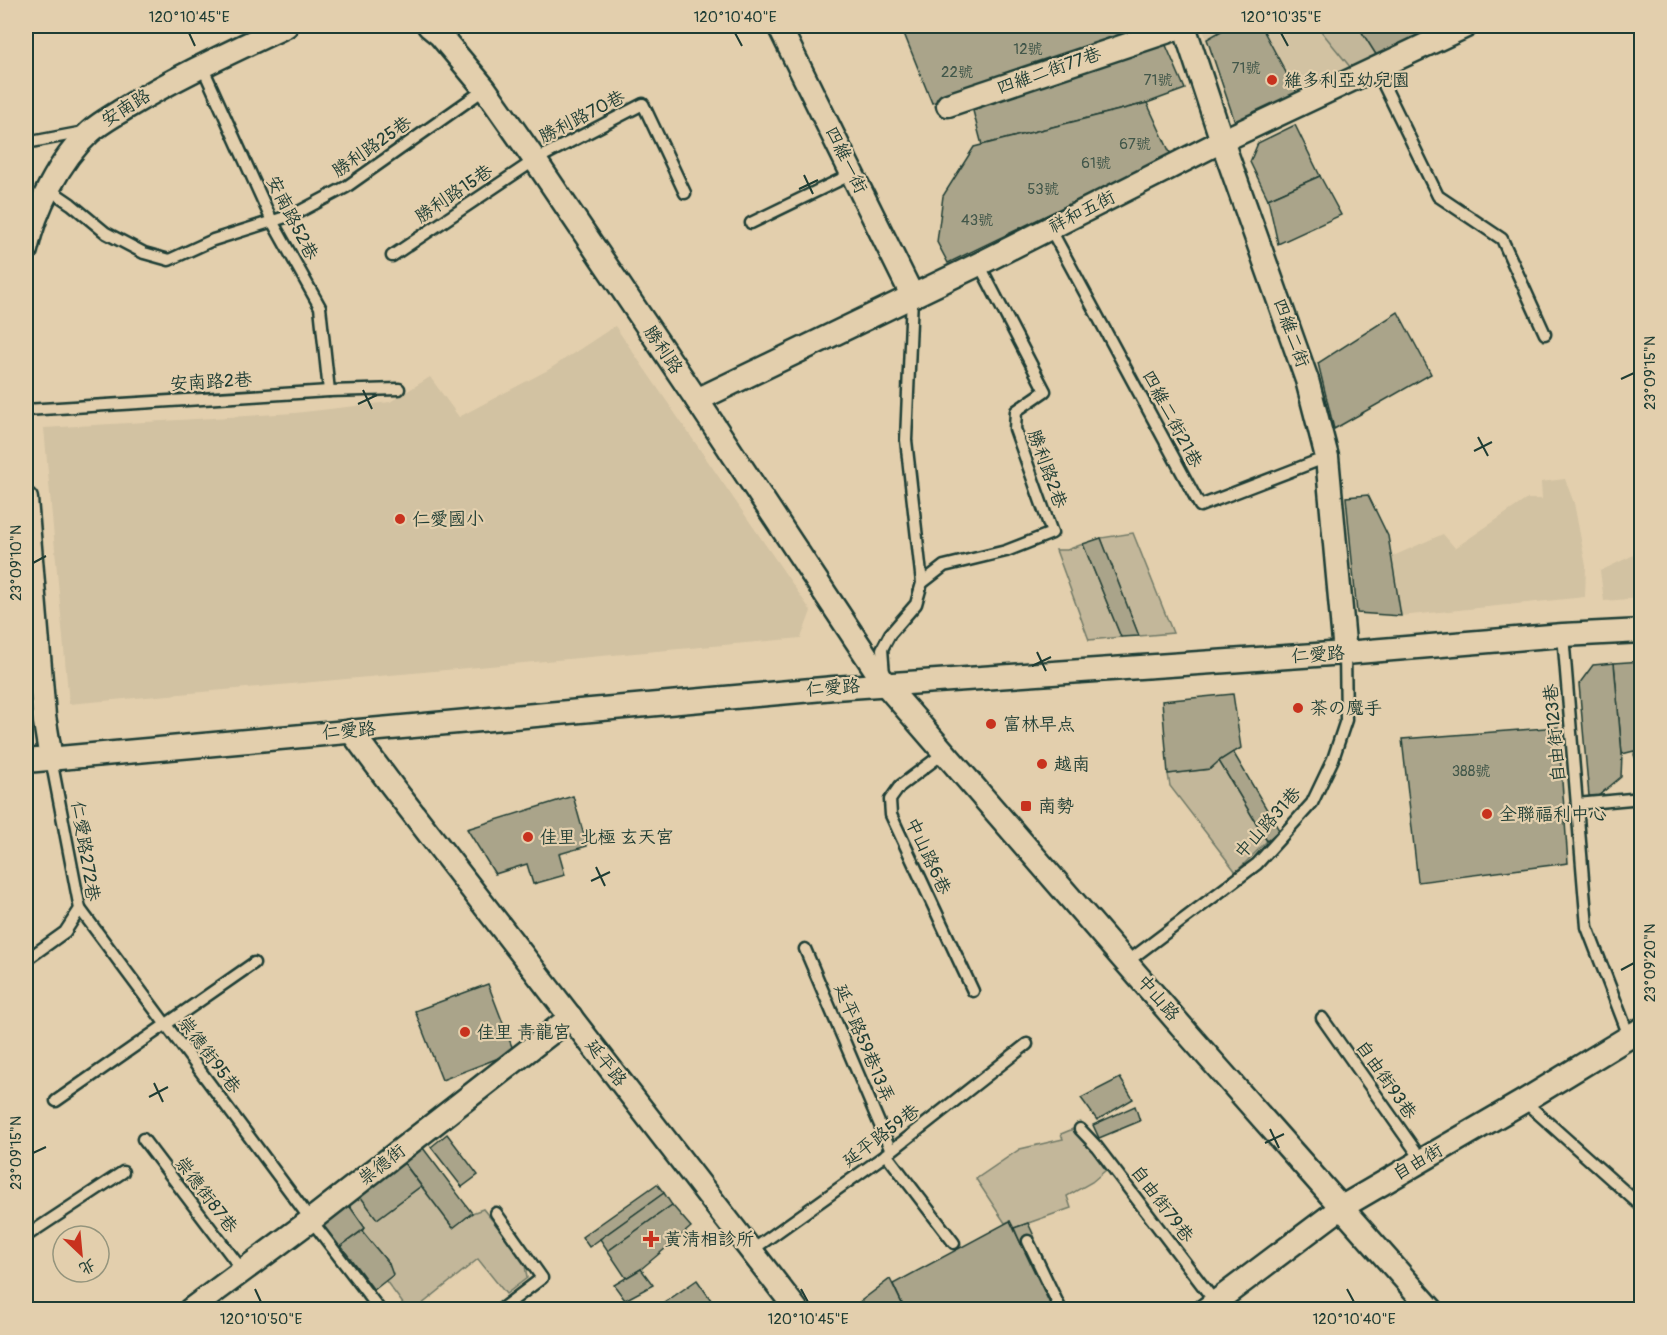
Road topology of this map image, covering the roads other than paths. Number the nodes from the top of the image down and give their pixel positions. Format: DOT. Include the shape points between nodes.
graph roads {
  1 [pos="286,26"];
  2 [pos="429,26"];
  3 [pos="779,26"];
  4 [pos="1184,26"];
  5 [pos="1466,26"];
  6 [pos="202,66"];
  7 [pos="1376,69"];
  8 [pos="485,89"];
  9 [pos="948,105"];
  10 [pos="91,131"];
  11 [pos="1222,141"];
  12 [pos="26,143"];
  13 [pos="535,159"];
  14 [pos="852,174"];
  15 [pos="49,189"];
  16 [pos="685,193"];
  17 [pos="272,221"];
  18 [pos="751,223"];
  19 [pos="1050,228"];
  20 [pos="26,250"];
  21 [pos="392,256"];
  22 [pos="979,264"];
  23 [pos="912,295"];
  24 [pos="1545,334"];
  25 [pos="399,389"];
  26 [pos="329,392"];
  27 [pos="697,400"];
  28 [pos="26,410"];
  29 [pos="1327,458"];
  30 [pos="26,499"];
  31 [pos="922,583"];
  32 [pos="1641,631"];
  33 [pos="1563,634"];
  34 [pos="1346,653"];
  35 [pos="885,684"];
  36 [pos="351,731"];
  37 [pos="945,752"];
  38 [pos="51,759"];
  39 [pos="26,761"];
  40 [pos="1641,798"];
  41 [pos="1577,804"];
  42 [pos="80,909"];
  43 [pos="805,949"];
  44 [pos="26,960"];
  45 [pos="1127,962"];
  46 [pos="254,963"];
  47 [pos="973,991"];
  48 [pos="571,1017"];
  49 [pos="1322,1018"];
  50 [pos="166,1024"];
  51 [pos="1635,1033"];
  52 [pos="1027,1044"];
  53 [pos="56,1101"];
  54 [pos="1524,1101"];
  55 [pos="1080,1128"];
  56 [pos="143,1139"];
  57 [pos="889,1152"];
  58 [pos="1422,1160"];
  59 [pos="123,1172"];
  60 [pos="1641,1206"];
  61 [pos="1342,1207"];
  62 [pos="496,1214"];
  63 [pos="311,1220"];
  64 [pos="26,1236"];
  65 [pos="1028,1241"];
  66 [pos="954,1243"];
  67 [pos="751,1251"];
  68 [pos="243,1270"];
  69 [pos="1210,1306"];
  70 [pos="194,1308"];
  71 [pos="380,1310"];
  72 [pos="500,1310"];
  73 [pos="796,1310"];
  74 [pos="1061,1310"];
  75 [pos="1432,1310"];
  1 -- 6 [label="street, 安南路"];
  2 -- 8 [label="street, 勝利路"];
  3 -- 14 [label="street, 四維一街"];
  4 -- 9 [label="street, 四維二街77巷"];
  4 -- 11 [label="street, 四維二街"];
  5 -- 7 [label="street, 祥和五街"];
  6 -- 10 [label="street, 安南路"];
  6 -- 17 [label="lane, 安南路52巷"];
  7 -- 11 [label="street, 祥和五街"];
  7 -- 24 [label="lane" via="1438,196 1503,239"];
  8 -- 13 [label="street, 勝利路"];
  8 -- 17 [label="lane, 勝利路25巷" via="346,187 295,214"];
  10 -- 12 [label="lane"];
  10 -- 15 [label="street, 安南路" via="68,155"];
  11 -- 19 [label="street, 祥和五街"];
  11 -- 29 [label="street, 四維二街" via="1307,380"];
  13 -- 16 [label="lane, 勝利路70巷" via="643,104"];
  13 -- 21 [label="lane, 勝利路15巷"];
  13 -- 27 [label="street, 勝利路"];
  14 -- 18 [label="lane"];
  14 -- 23 [label="street, 四維一街"];
  15 -- 17 [label="lane, 勝利路25巷" via="106,233 169,261 213,240"];
  15 -- 20 [label="street, 安南路"];
  17 -- 26 [label="lane, 安南路52巷" via="320,307"];
  19 -- 22 [label="street, 祥和五街"];
  19 -- 29 [label="lane, 四維二街21巷" via="1200,506"];
  22 -- 23 [label="street, 祥和五街"];
  22 -- 31 [label="lane, 勝利路2巷" via="1045,391 1016,411 1015,429 1052,533 1006,551 944,566"];
  23 -- 27 [label="street, 祥和五街"];
  23 -- 31 [label="lane" via="906,440"];
  25 -- 26 [label="lane, 安南路2巷"];
  26 -- 28 [label="lane, 安南路2巷"];
  27 -- 35 [label="street, 勝利路"];
  29 -- 34 [label="street, 四維二街"];
  30 -- 38 [label="street"];
  31 -- 35 [label="lane" via="916,604 882,649"];
  32 -- 33 [label="street, 仁愛路"];
  33 -- 34 [label="street, 仁愛路"];
  33 -- 41 [label="lane, 自由街123巷"];
  34 -- 35 [label="street, 仁愛路"];
  34 -- 45 [label="lane, 中山路31巷" via="1346,720 1312,803 1257,864"];
  35 -- 36 [label="street, 仁愛路"];
  35 -- 37 [label="street, 中山路"];
  36 -- 38 [label="street, 仁愛路"];
  36 -- 48 [label="street, 延平路"];
  37 -- 45 [label="street, 中山路"];
  37 -- 47 [label="lane, 中山路6巷" via="900,786 890,800 891,815"];
  38 -- 39 [label="street, 仁愛路"];
  38 -- 42 [label="lane, 仁愛路272巷"];
  40 -- 41 [label="lane"];
  41 -- 51 [label="lane, 自由街123巷" via="1587,927"];
  42 -- 44 [label="lane, 仁愛路272巷" via="65,932"];
  42 -- 50 [label="lane, 崇德街95巷"];
  43 -- 57 [label="lane, 延平路59巷13弄"];
  45 -- 61 [label="street, 中山路"];
  46 -- 50 [label="lane"];
  48 -- 63 [label="street, 祟德街"];
  48 -- 67 [label="street, 延平路"];
  49 -- 58 [label="lane, 自由街93巷"];
  50 -- 53 [label="lane"];
  50 -- 63 [label="lane, 崇德街95巷"];
  51 -- 54 [label="street, 自由街"];
  52 -- 57 [label="lane, 延平路59巷"];
  54 -- 58 [label="street, 自由街"];
  54 -- 60 [label="lane"];
  55 -- 69 [label="lane, 自由街79巷"];
  56 -- 68 [label="lane, 崇德街87巷"];
  57 -- 66 [label="lane, 延平路59巷13弄"];
  57 -- 67 [label="lane, 延平路59巷"];
  58 -- 61 [label="street, 自由街"];
  59 -- 64 [label="lane"];
  61 -- 69 [label="street, 自由街"];
  61 -- 75 [label="street, 中山路"];
  62 -- 72 [label="lane" via="542,1278"];
  63 -- 68 [label="street, 祟德街"];
  63 -- 71 [label="lane, 崇德街95巷"];
  65 -- 74 [label="lane"];
  67 -- 73 [label="street, 延平路"];
  68 -- 70 [label="street, 祟德街"];
}
